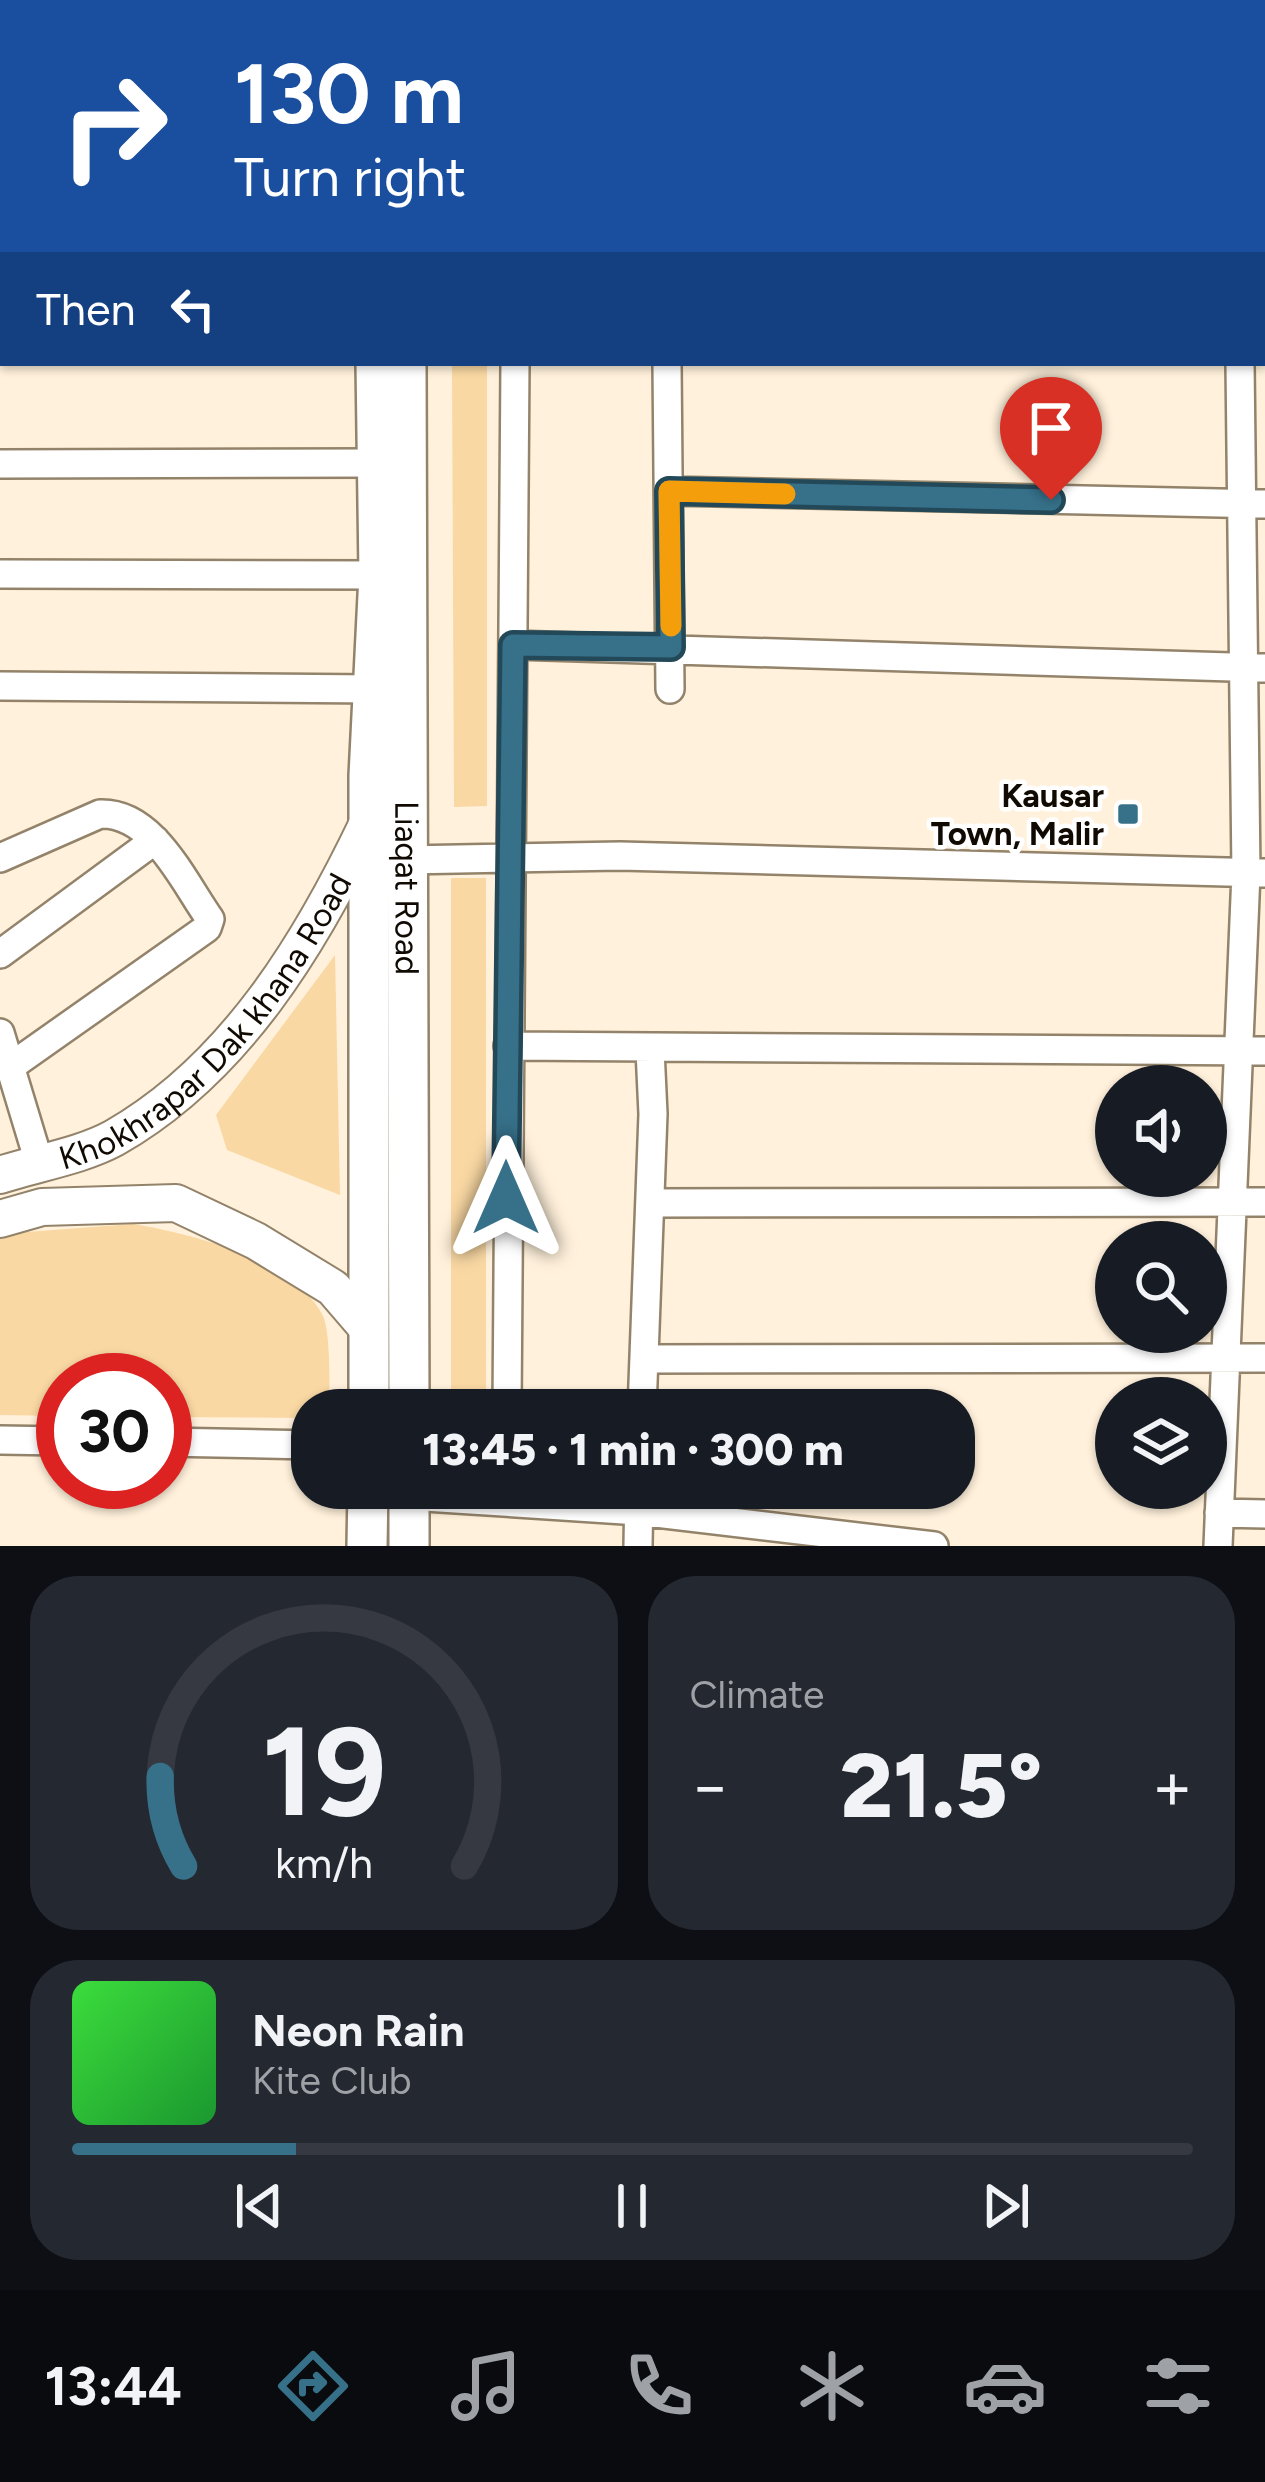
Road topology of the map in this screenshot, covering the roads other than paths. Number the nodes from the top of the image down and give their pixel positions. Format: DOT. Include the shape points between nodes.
graph roads {
  1 [pos="376,366"];
  2 [pos="406,366"];
  3 [pos="514,366"];
  4 [pos="668,366"];
  5 [pos="1240,366"];
  6 [pos="0,464"];
  7 [pos="377,464"];
  8 [pos="669,491"];
  9 [pos="1253,504"];
  10 [pos="0,574"];
  11 [pos="379,575"];
  12 [pos="513,645"];
  13 [pos="671,647"];
  14 [pos="1254,668"];
  15 [pos="0,686"];
  16 [pos="377,689"];
  17 [pos="670,689"];
  18 [pos="369,821"];
  19 [pos="155,840"];
  20 [pos="512,858"];
  21 [pos="0,859"];
  22 [pos="406,860"];
  23 [pos="1255,873"];
  24 [pos="0,954"];
  25 [pos="0,1033"];
  26 [pos="508,1046"];
  27 [pos="650,1050"];
  28 [pos="1252,1051"];
  29 [pos="10,1067"];
  30 [pos="39,1162"];
  31 [pos="0,1175"];
  32 [pos="1232,1202"];
  33 [pos="1265,1202"];
  34 [pos="650,1203"];
  35 [pos="0,1219"];
  36 [pos="370,1330"];
  37 [pos="1226,1357"];
  38 [pos="1265,1358"];
  39 [pos="644,1359"];
  40 [pos="369,1389"];
  41 [pos="409,1389"];
  42 [pos="507,1389"];
  43 [pos="643,1389"];
  44 [pos="0,1440"];
  45 [pos="36,1441"];
  46 [pos="192,1442"];
  47 [pos="291,1444"];
  48 [pos="368,1509"];
  49 [pos="409,1509"];
  50 [pos="639,1509"];
  51 [pos="697,1509"];
  52 [pos="1219,1514"];
  53 [pos="1265,1514"];
  54 [pos="367,1546"];
  55 [pos="409,1546"];
  56 [pos="638,1546"];
  57 [pos="934,1546"];
  58 [pos="1218,1546"];
  1 -- 7 [label="main road"];
  2 -- 22 [label="main road, Liaqat Road"];
  3 -- 12 [label="street"];
  4 -- 8 [label="street"];
  5 -- 9 [label="street"];
  6 -- 7 [label="street"];
  7 -- 11 [label="main road"];
  8 -- 9 [label="street"];
  8 -- 13 [label="street"];
  9 -- 14 [label="street"];
  10 -- 11 [label="street"];
  11 -- 16 [label="main road"];
  12 -- 13 [label="street"];
  12 -- 20 [label="street"];
  13 -- 14 [label="street"];
  13 -- 17 [label="street"];
  14 -- 23 [label="street"];
  15 -- 16 [label="street"];
  16 -- 18 [label="main road"];
  18 -- 30 [label="street, Khokhrapar Dak khana Road" via="331,902 266,1002 196,1074 111,1140"];
  18 -- 36 [label="main road"];
  19 -- 21 [label="street" via="130,819 100,814"];
  19 -- 24 [label="street"];
  19 -- 29 [label="street" via="210,919 207,928"];
  20 -- 22 [label="street"];
  20 -- 23 [label="street"];
  20 -- 26 [label="street"];
  22 -- 41 [label="main road, Liaqat Road"];
  23 -- 28 [label="street"];
  25 -- 29 [label="street"];
  26 -- 27 [label="street"];
  26 -- 42 [label="street"];
  27 -- 28 [label="street"];
  27 -- 34 [label="street"];
  28 -- 32 [label="street"];
  29 -- 30 [label="street"];
  30 -- 31 [label="street, Khokhrapar Dak khana Road"];
  32 -- 33 [label="street"];
  32 -- 34 [label="street"];
  32 -- 37 [label="street"];
  34 -- 39 [label="street"];
  35 -- 36 [label="street, Khokhrapar Dak khana Road" via="42,1207 176,1203 333,1288"];
  36 -- 40 [label="main road"];
  37 -- 38 [label="street"];
  37 -- 39 [label="street"];
  37 -- 52 [label="street"];
  39 -- 43 [label="street"];
  44 -- 45 [label="street"];
  46 -- 47 [label="street"];
  48 -- 54 [label="main road"];
  49 -- 55 [label="main road"];
  50 -- 56 [label="street"];
  51 -- 57 [label="street"];
  52 -- 53 [label="street"];
  52 -- 58 [label="street"];
}
